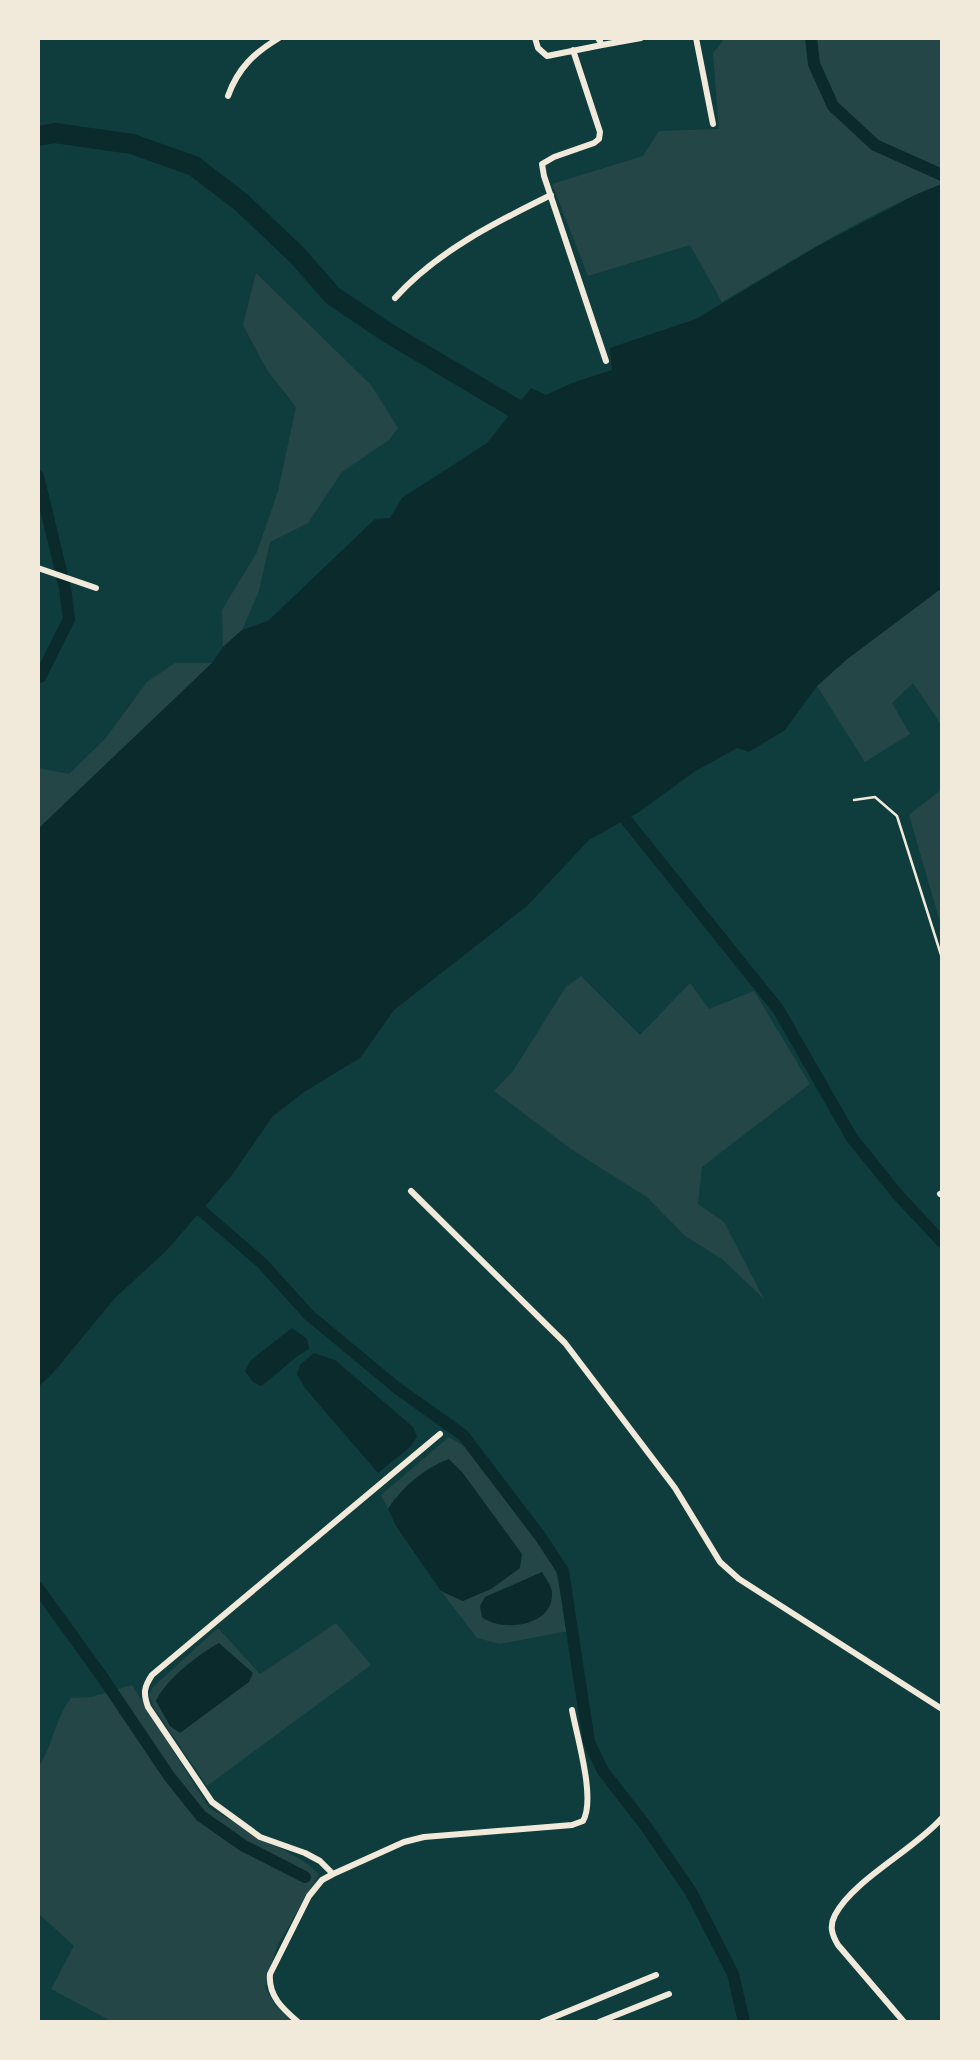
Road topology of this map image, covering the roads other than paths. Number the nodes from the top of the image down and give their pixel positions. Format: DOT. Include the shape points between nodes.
graph roads {
  1 [pos="279,38"];
  2 [pos="535,38"];
  3 [pos="640,38"];
  4 [pos="696,38"];
  5 [pos="600,42"];
  6 [pos="573,50"];
  7 [pos="228,96"];
  8 [pos="713,124"];
  9 [pos="551,196"];
  10 [pos="395,298"];
  11 [pos="606,362"];
  12 [pos="38,568"];
  13 [pos="96,588"];
  14 [pos="854,800"];
  15 [pos="942,958"];
  16 [pos="411,1191"];
  17 [pos="440,1434"];
  18 [pos="942,1709"];
  19 [pos="572,1710"];
  20 [pos="942,1818"];
  21 [pos="333,1874"];
  22 [pos="656,1974"];
  23 [pos="669,1994"];
  24 [pos="298,2022"];
  25 [pos="542,2022"];
  26 [pos="599,2022"];
  27 [pos="904,2022"];
  1 -- 7 [label="street" via="244,63"];
  2 -- 6 [label="street" via="548,56"];
  3 -- 5 [label="street"];
  4 -- 8 [label="street"];
  5 -- 6 [label="street"];
  6 -- 9 [label="street" via="599,139 542,164"];
  9 -- 10 [label="street" via="453,250"];
  9 -- 11 [label="street"];
  12 -- 13 [label="street"];
  14 -- 15 [label="lane" via="875,797 897,816"];
  16 -- 18 [label="street" via="566,1343 675,1488 720,1562"];
  17 -- 21 [label="street" via="144,1686 148,1707 212,1802 260,1837 320,1861"];
  19 -- 21 [label="street" via="587,1789 583,1821 413,1839"];
  20 -- 27 [label="street" via="851,1895 832,1921 838,1945"];
  21 -- 24 [label="street" via="309,1896 270,1974 274,1996"];
  22 -- 25 [label="street"];
  23 -- 26 [label="street"];
}
